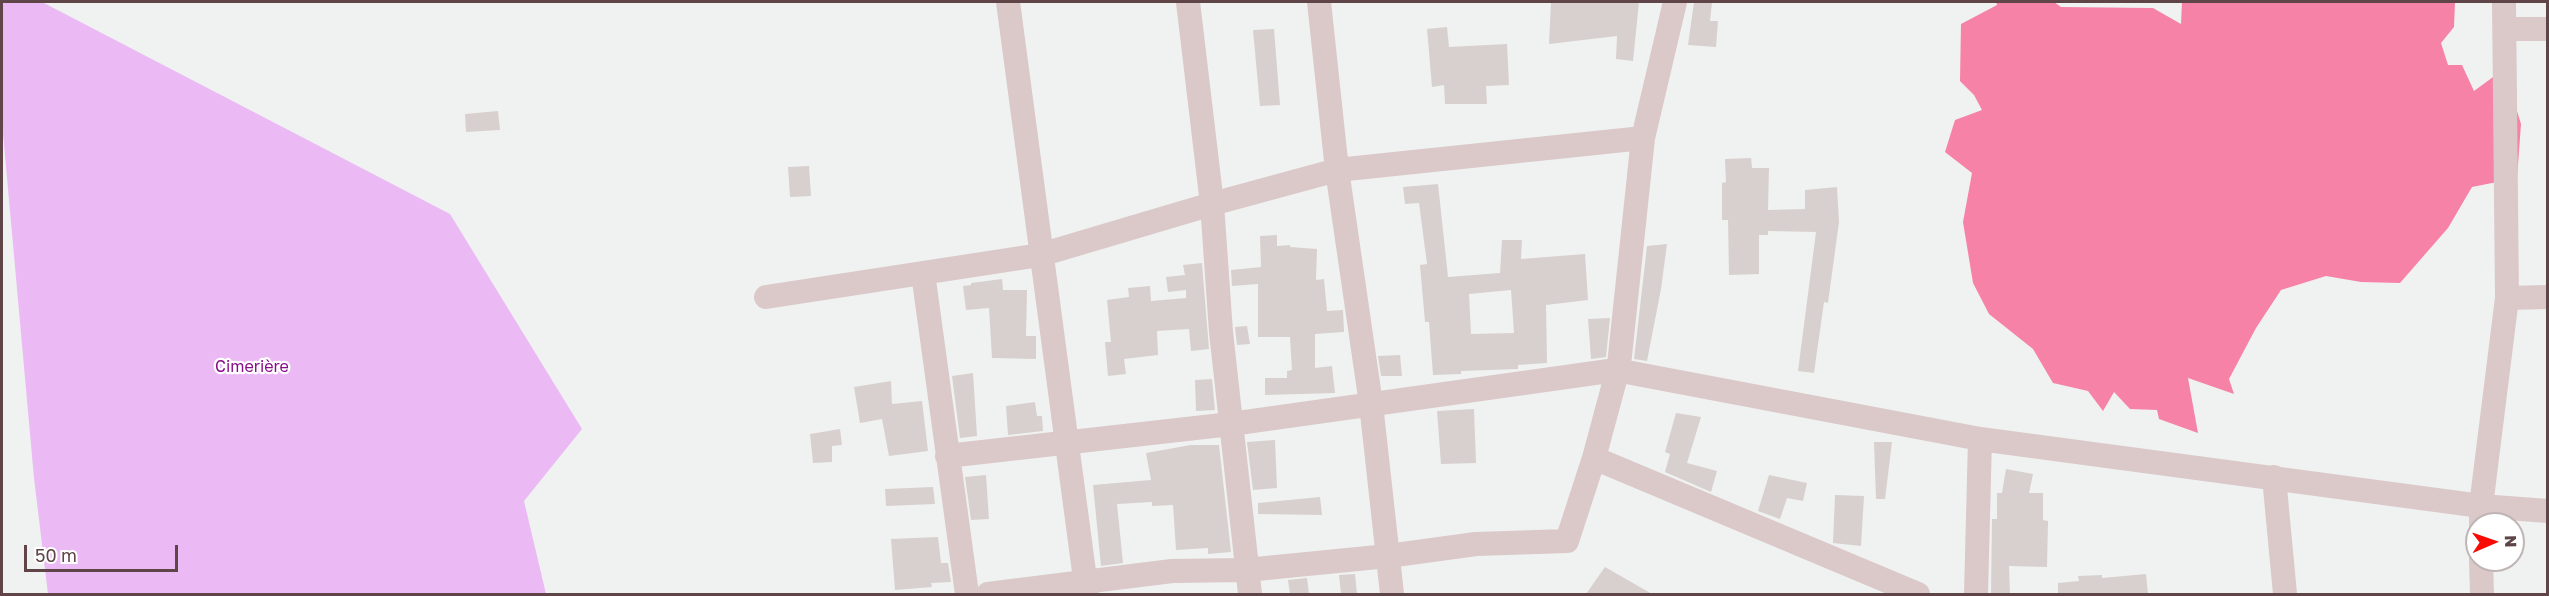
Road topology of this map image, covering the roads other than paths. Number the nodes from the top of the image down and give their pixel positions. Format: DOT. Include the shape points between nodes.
graph roads {
  1 [pos="1008,2"];
  2 [pos="1188,2"];
  3 [pos="1319,2"];
  4 [pos="1675,2"];
  5 [pos="2504,2"];
  6 [pos="2505,29"];
  7 [pos="2547,29"];
  8 [pos="1642,138"];
  9 [pos="1337,170"];
  10 [pos="1212,204"];
  11 [pos="1040,255"];
  12 [pos="923,273"];
  13 [pos="766,297"];
  14 [pos="2547,297"];
  15 [pos="2507,298"];
  16 [pos="1617,370"];
  17 [pos="1371,404"];
  18 [pos="1231,424"];
  19 [pos="1980,439"];
  20 [pos="1065,441"];
  21 [pos="947,456"];
  22 [pos="1594,458"];
  23 [pos="2274,477"];
  24 [pos="2547,511"];
  25 [pos="2465,512"];
  26 [pos="2481,512"];
  27 [pos="2525,512"];
  28 [pos="1388,556"];
  29 [pos="1246,570"];
  30 [pos="2481,572"];
  31 [pos="1086,588"];
  32 [pos="967,594"];
  33 [pos="987,594"];
  34 [pos="1250,594"];
  35 [pos="1392,594"];
  36 [pos="1917,594"];
  37 [pos="1976,594"];
  38 [pos="2284,594"];
  39 [pos="2482,594"];
  1 -- 11 [label="street"];
  2 -- 10 [label="street"];
  3 -- 9 [label="street"];
  4 -- 8 [label="street"];
  5 -- 6 [label="street"];
  6 -- 7 [label="street"];
  6 -- 15 [label="street"];
  8 -- 9 [label="street"];
  8 -- 16 [label="street"];
  9 -- 10 [label="street"];
  9 -- 17 [label="street"];
  10 -- 11 [label="street"];
  10 -- 18 [label="street"];
  11 -- 12 [label="street"];
  11 -- 20 [label="street"];
  12 -- 13 [label="street"];
  12 -- 21 [label="street"];
  14 -- 15 [label="street"];
  15 -- 26 [label="street"];
  16 -- 17 [label="street"];
  16 -- 19 [label="street"];
  16 -- 22 [label="street"];
  17 -- 18 [label="street"];
  17 -- 28 [label="street"];
  18 -- 20 [label="street"];
  18 -- 29 [label="street"];
  19 -- 23 [label="street"];
  19 -- 37 [label="street"];
  20 -- 21 [label="street"];
  20 -- 31 [label="street"];
  21 -- 32 [label="street"];
  22 -- 28 [label="street" via="1567,541 1476,544"];
  22 -- 36 [label="street"];
  23 -- 25 [label="street"];
  23 -- 38 [label="street"];
  24 -- 27 [label="street"];
  28 -- 29 [label="street"];
  28 -- 35 [label="street"];
  29 -- 31 [label="street" via="1172,571"];
  29 -- 34 [label="street"];
  30 -- 39 [label="street"];
  31 -- 33 [label="street"];
}
